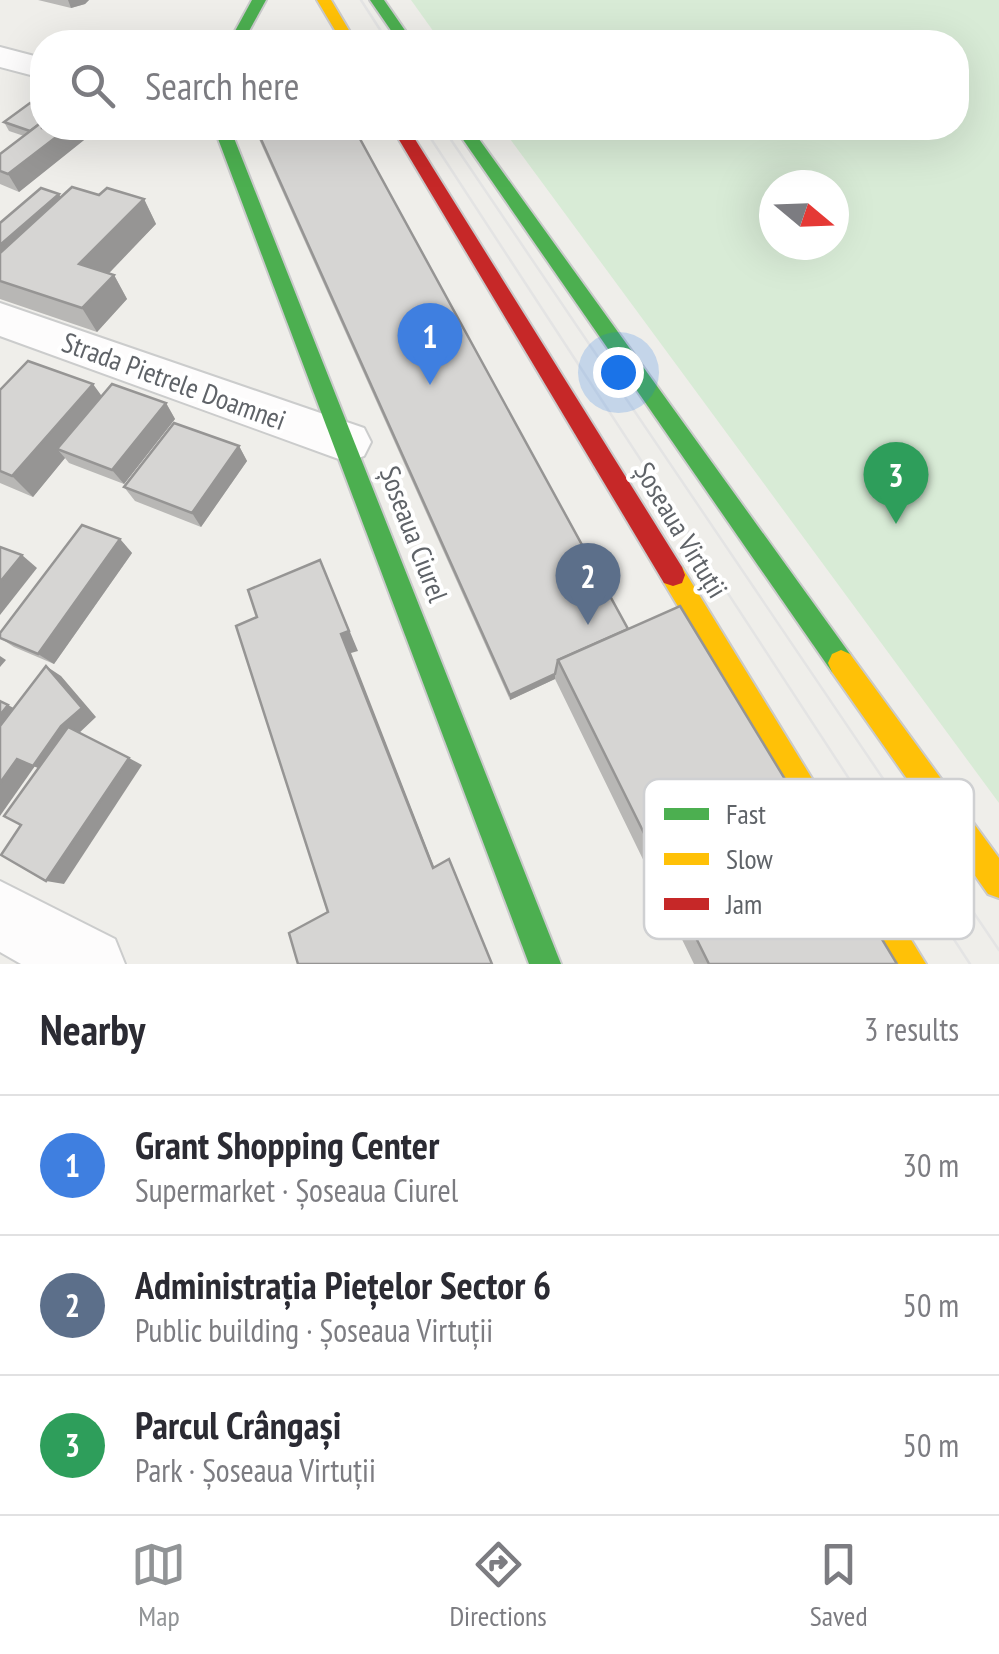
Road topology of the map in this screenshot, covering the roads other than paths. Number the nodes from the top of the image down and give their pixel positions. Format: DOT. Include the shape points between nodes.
graph roads {
  1 [pos="234,0"];
  2 [pos="259,0"];
  3 [pos="324,0"];
  4 [pos="376,0"];
  5 [pos="219,30"];
  6 [pos="243,30"];
  7 [pos="342,30"];
  8 [pos="397,30"];
  9 [pos="0,57"];
  10 [pos="30,65"];
  11 [pos="227,140"];
  12 [pos="407,140"];
  13 [pos="471,140"];
  14 [pos="0,319"];
  15 [pos="348,442"];
  16 [pos="797,779"];
  17 [pos="925,779"];
  18 [pos="974,847"];
  19 [pos="999,882"];
  20 [pos="0,915"];
  21 [pos="895,939"];
  22 [pos="90,964"];
  23 [pos="545,964"];
  24 [pos="910,964"];
  1 -- 5 [label="main road"];
  2 -- 6 [label="main road"];
  3 -- 7 [label="main road"];
  4 -- 8 [label="main road"];
  9 -- 10 [label="street"];
  11 -- 15 [label="main road, Șoseaua Ciurel"];
  12 -- 16 [label="main road, Șoseaua Virtuții"];
  13 -- 17 [label="main road, Șoseaua Virtuții"];
  14 -- 15 [label="street, Strada Pietrele Doamnei"];
  15 -- 23 [label="main road, Șoseaua Ciurel"];
  18 -- 19 [label="main road, Șoseaua Virtuții"];
  20 -- 22 [label="street"];
  21 -- 24 [label="main road, Șoseaua Virtuții"];
}
